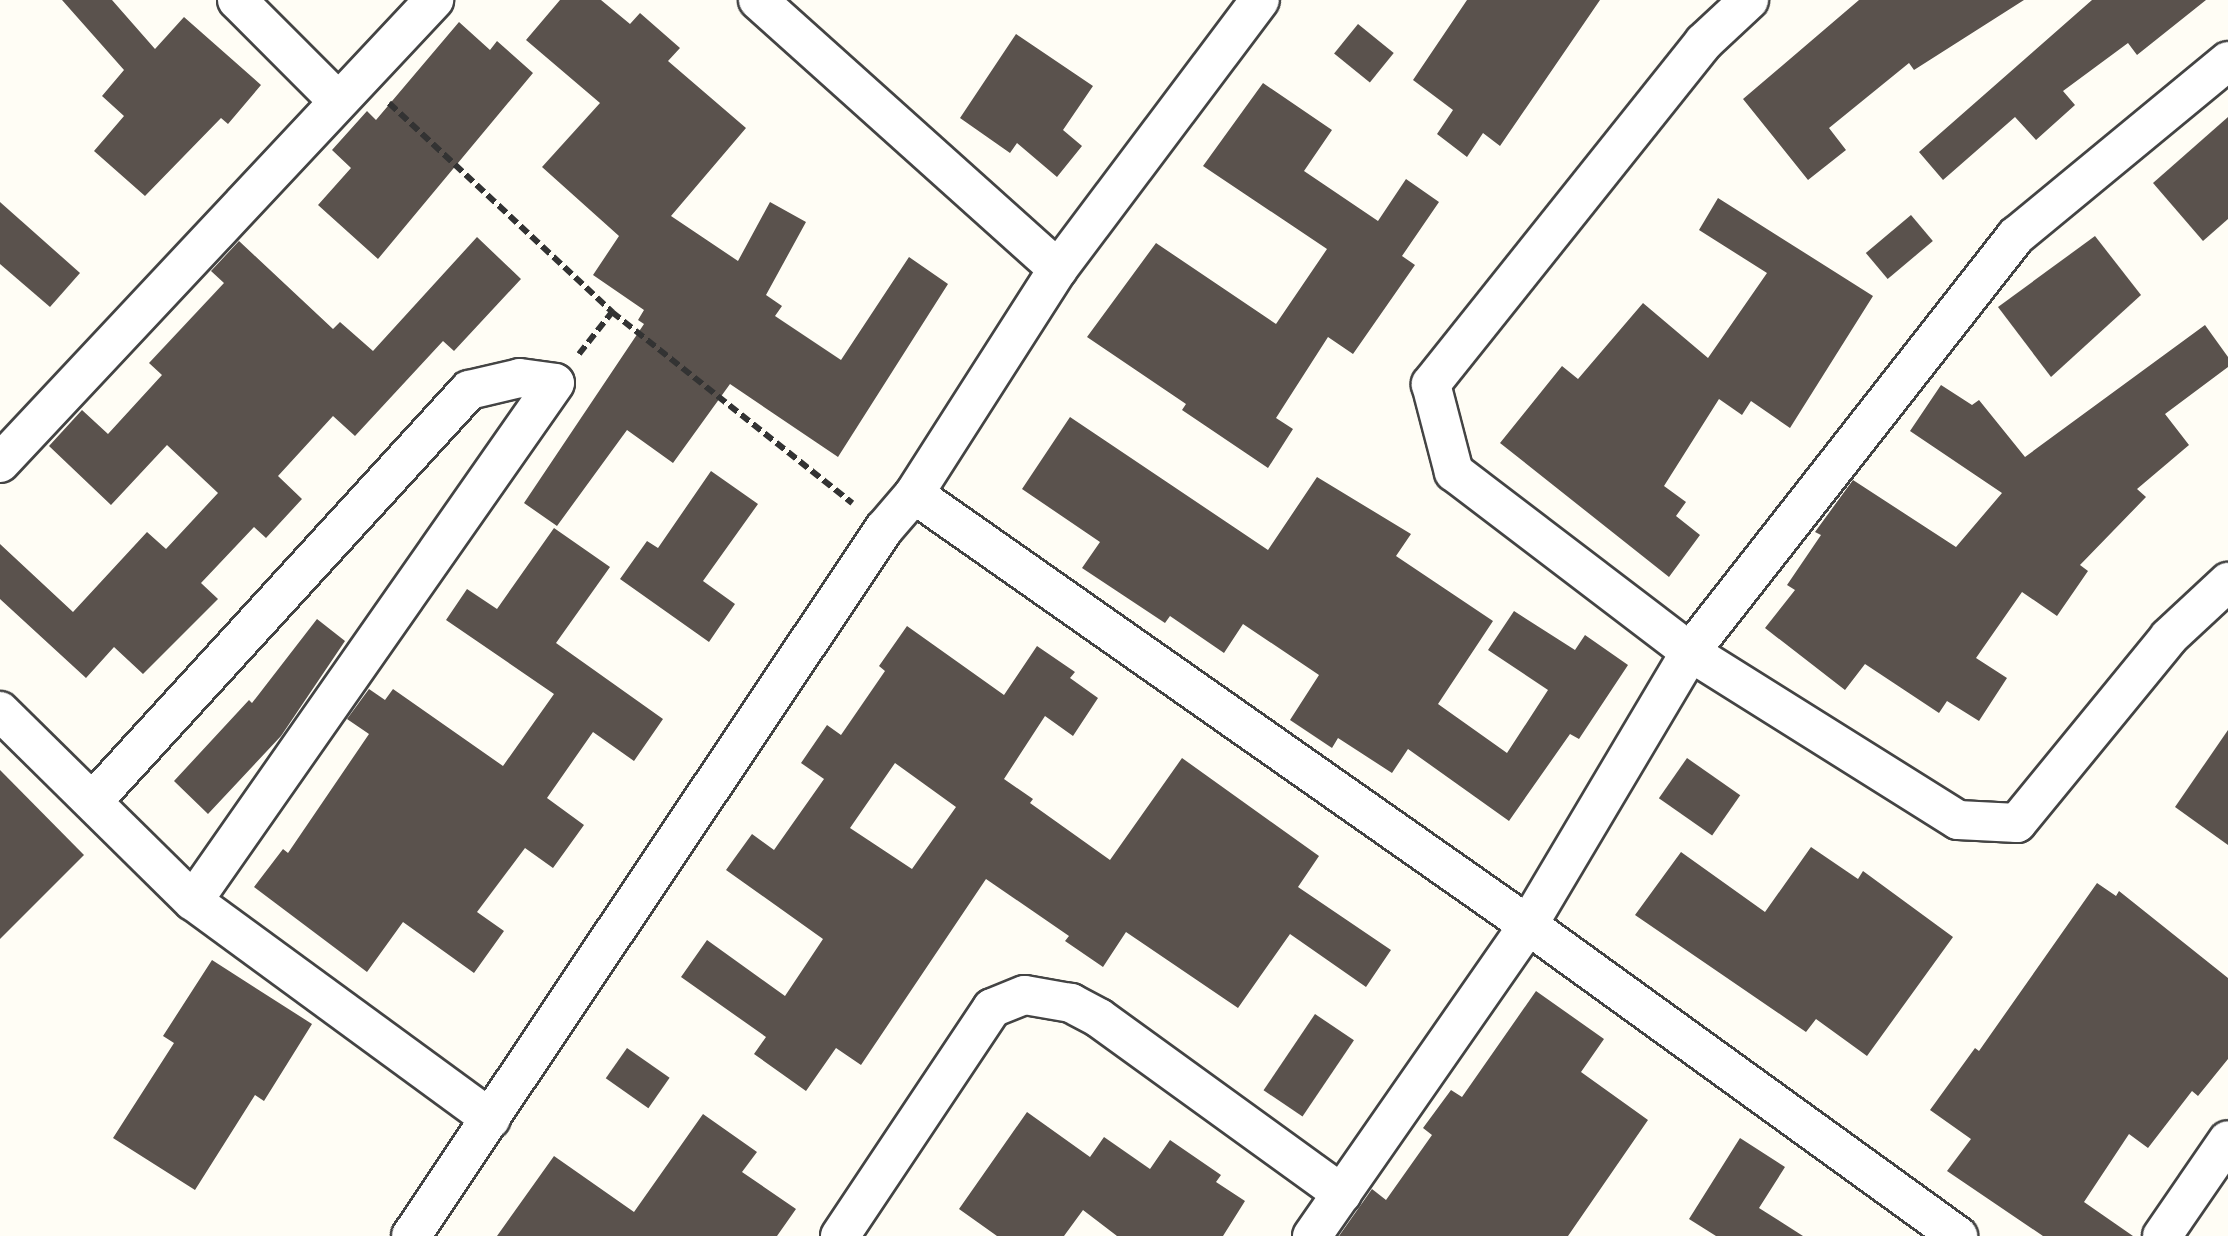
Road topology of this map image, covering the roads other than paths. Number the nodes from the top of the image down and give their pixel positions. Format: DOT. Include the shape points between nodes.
graph roads {
  1 [pos="237,0"];
  2 [pos="434,0"];
  3 [pos="758,0"];
  4 [pos="1260,0"];
  5 [pos="1750,0"];
  6 [pos="2228,61"];
  7 [pos="349,88"];
  8 [pos="1058,269"];
  9 [pos="0,464"];
  10 [pos="914,494"];
  11 [pos="2228,582"];
  12 [pos="1690,652"];
  13 [pos="0,711"];
  14 [pos="94,801"];
  15 [pos="193,901"];
  16 [pos="1528,925"];
  17 [pos="491,1119"];
  18 [pos="2228,1140"];
  19 [pos="1342,1194"];
  20 [pos="411,1236"];
  21 [pos="840,1236"];
  22 [pos="1312,1236"];
  23 [pos="1958,1236"];
  24 [pos="2162,1236"];
  1 -- 7 [label="street"];
  2 -- 7 [label="street"];
  3 -- 8 [label="street"];
  4 -- 8 [label="street"];
  5 -- 12 [label="street" via="1704,42 1431,384 1454,472"];
  6 -- 12 [label="street" via="2016,236"];
  7 -- 9 [label="street"];
  8 -- 10 [label="street"];
  10 -- 16 [label="street"];
  10 -- 17 [label="street" via="884,529"];
  11 -- 12 [label="street" via="2169,636 2017,823 1958,820"];
  12 -- 16 [label="street"];
  13 -- 14 [label="street"];
  14 -- 15 [label="street"];
  14 -- 15 [label="street" via="469,390 520,378 555,383"];
  15 -- 17 [label="street"];
  16 -- 19 [label="street"];
  16 -- 23 [label="street"];
  17 -- 20 [label="street"];
  18 -- 24 [label="street"];
  19 -- 21 [label="street" via="1099,1018 1071,1003 1025,995 992,1008"];
  19 -- 22 [label="street"];
}
